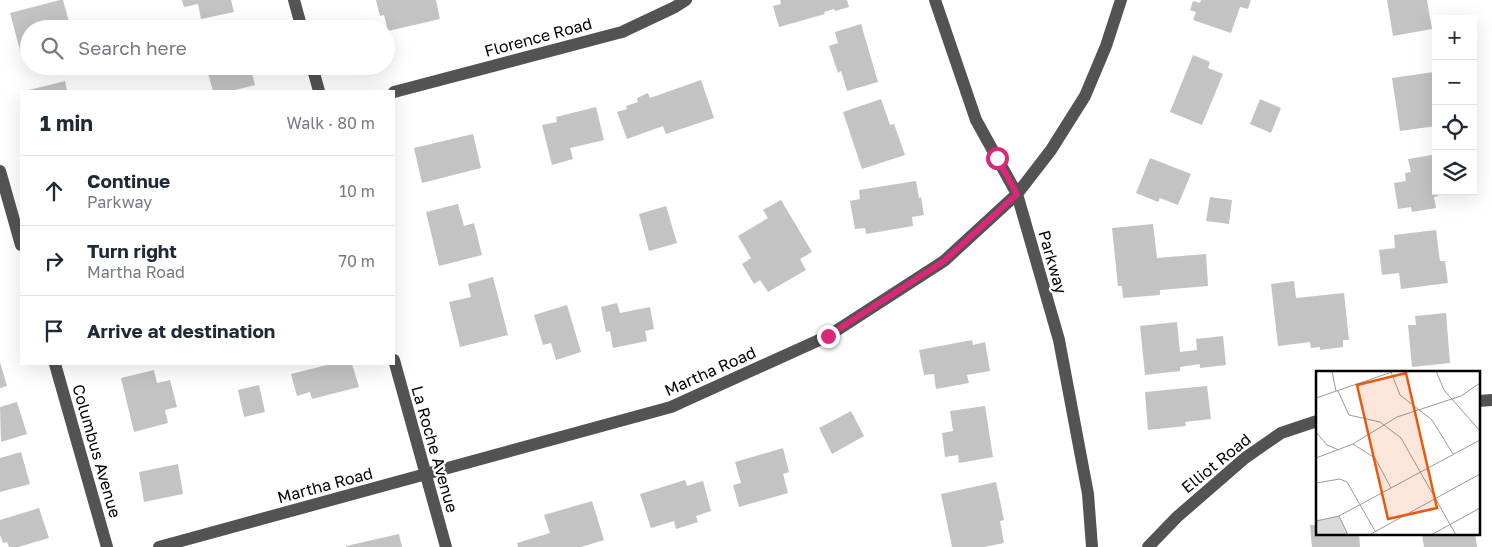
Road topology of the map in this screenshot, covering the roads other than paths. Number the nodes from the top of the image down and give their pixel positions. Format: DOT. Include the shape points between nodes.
graph roads {
  1 [pos="294,0"];
  2 [pos="686,0"];
  3 [pos="935,0"];
  4 [pos="1120,0"];
  5 [pos="300,20"];
  6 [pos="315,75"];
  7 [pos="320,90"];
  8 [pos="395,92"];
  9 [pos="0,170"];
  10 [pos="1017,194"];
  11 [pos="20,241"];
  12 [pos="395,364"];
  13 [pos="55,365"];
  14 [pos="1316,421"];
  15 [pos="425,474"];
  16 [pos="107,547"];
  17 [pos="159,547"];
  18 [pos="446,547"];
  19 [pos="1092,547"];
  20 [pos="1148,547"];
  1 -- 5 [label="street"];
  2 -- 8 [label="street, Florence Road" via="622,32"];
  3 -- 10 [label="street, Parkway" via="976,120"];
  4 -- 10 [label="street, Martha Road" via="1106,46 1085,96 1051,150"];
  6 -- 7 [label="street"];
  9 -- 11 [label="street"];
  10 -- 15 [label="street, Martha Road" via="944,261 828,336 671,407"];
  10 -- 19 [label="street, Parkway" via="1059,340 1088,494"];
  12 -- 15 [label="street, La Roche Avenue"];
  13 -- 16 [label="street, Columbus Avenue"];
  14 -- 20 [label="street, Elliot Road" via="1281,433 1245,458"];
  15 -- 17 [label="street, Martha Road"];
  15 -- 18 [label="street, La Roche Avenue"];
}
